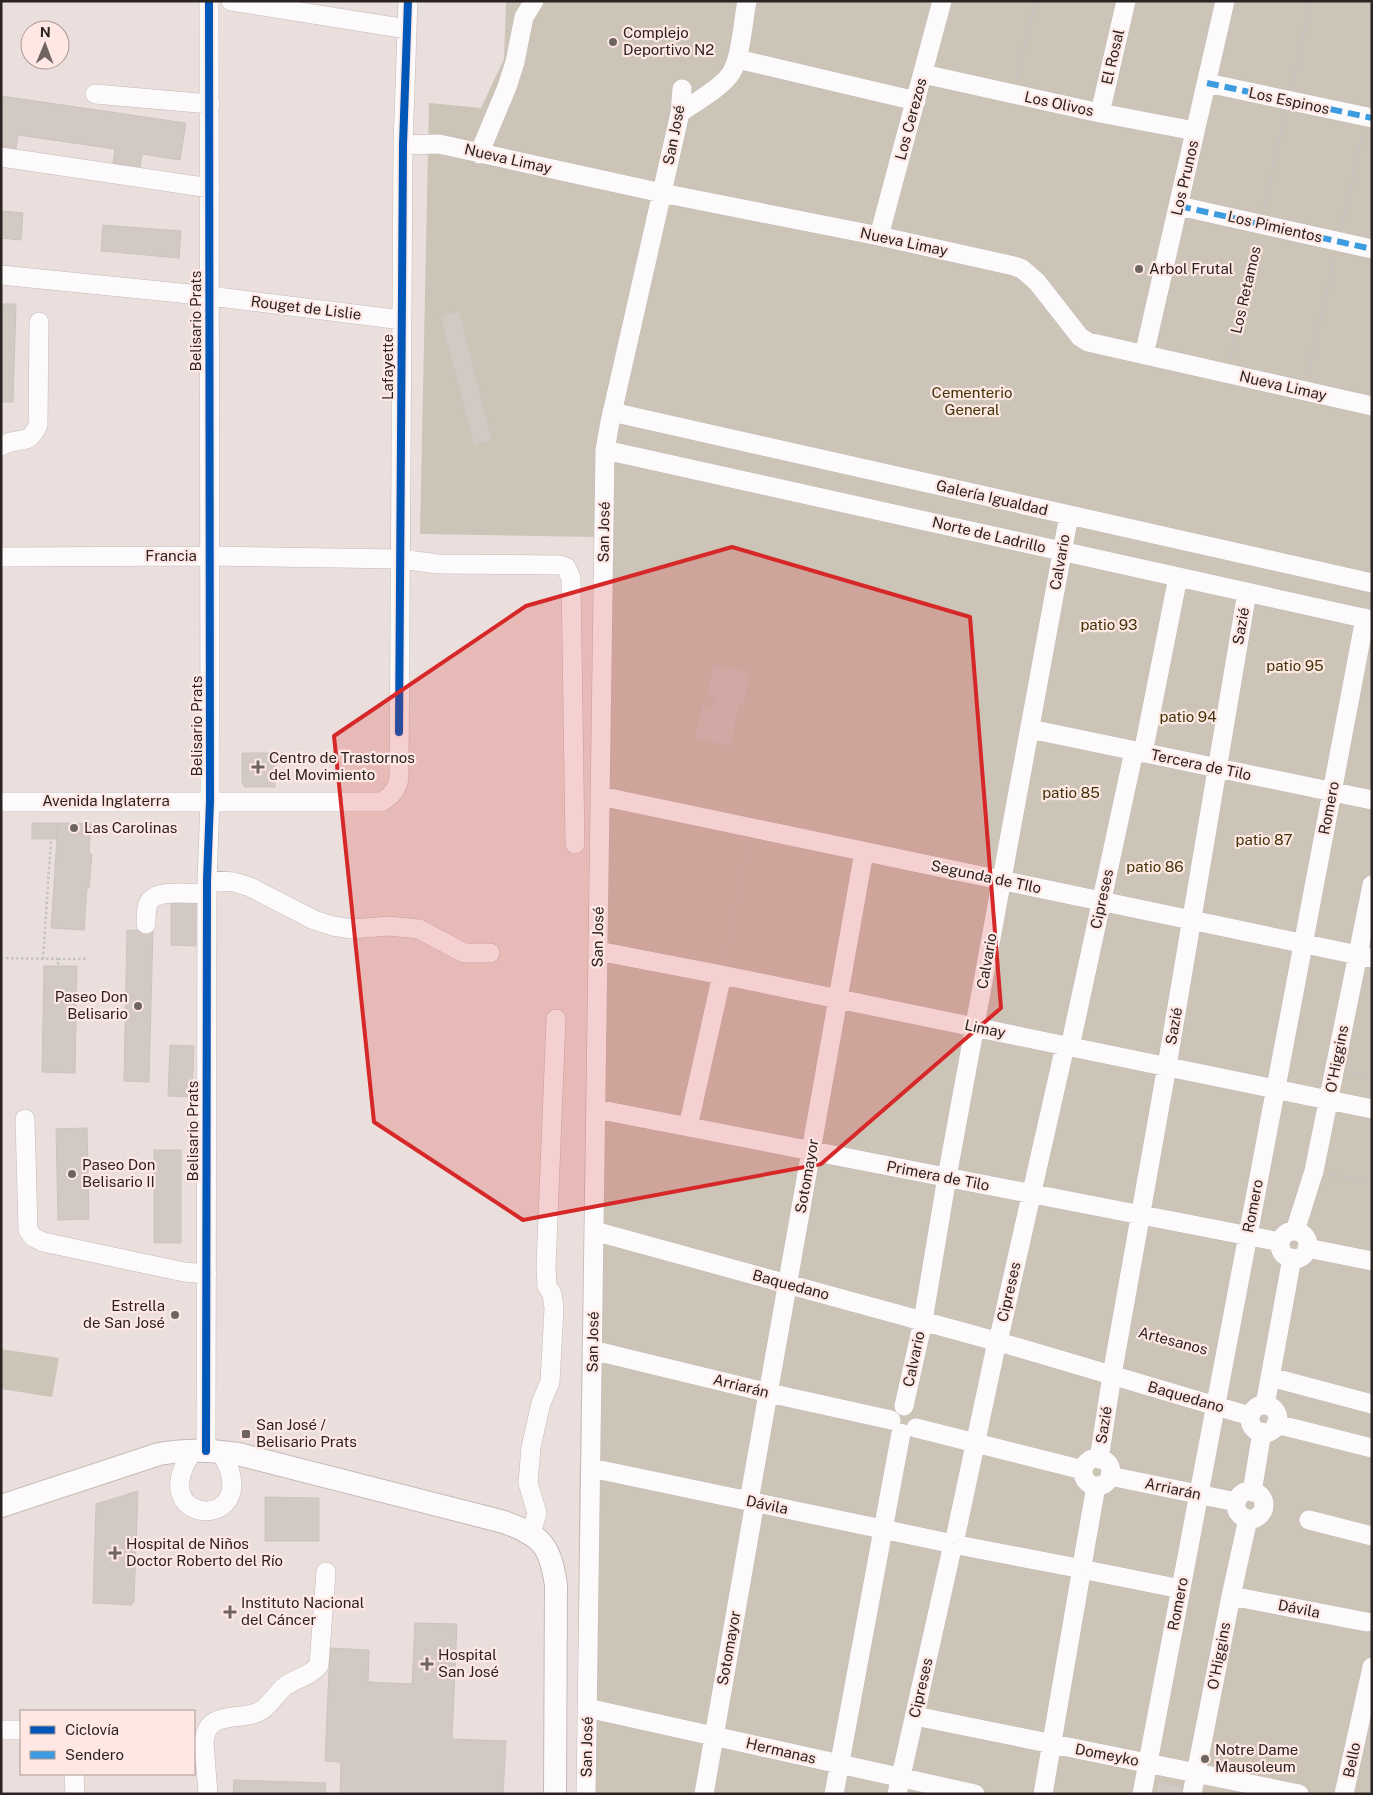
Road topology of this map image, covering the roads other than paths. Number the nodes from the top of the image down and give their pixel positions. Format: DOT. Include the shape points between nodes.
graph roads {
  1 [pos="209,1"];
  2 [pos="231,1"];
  3 [pos="408,1"];
  4 [pos="534,1"];
  5 [pos="747,1"];
  6 [pos="942,1"];
  7 [pos="1126,1"];
  8 [pos="1225,1"];
  9 [pos="407,29"];
  10 [pos="737,59"];
  11 [pos="923,74"];
  12 [pos="1207,83"];
  13 [pos="682,89"];
  14 [pos="95,94"];
  15 [pos="916,101"];
  16 [pos="210,104"];
  17 [pos="680,113"];
  18 [pos="1100,113"];
  19 [pos="1372,118"];
  20 [pos="1195,131"];
  21 [pos="403,145"];
  22 [pos="479,154"];
  23 [pos="1,156"];
  24 [pos="210,188"];
  25 [pos="662,193"];
  26 [pos="1179,206"];
  27 [pos="880,236"];
  28 [pos="1372,249"];
  29 [pos="1,275"];
  30 [pos="210,296"];
  31 [pos="402,320"];
  32 [pos="40,322"];
  33 [pos="1144,355"];
  34 [pos="1372,406"];
  35 [pos="612,412"];
  36 [pos="1,446"];
  37 [pos="605,450"];
  38 [pos="1069,515"];
  39 [pos="1062,551"];
  40 [pos="210,556"];
  41 [pos="1,557"];
  42 [pos="400,559"];
  43 [pos="1178,577"];
  44 [pos="1372,583"];
  45 [pos="1247,592"];
  46 [pos="1368,619"];
  47 [pos="1030,729"];
  48 [pos="399,732"];
  49 [pos="1138,752"];
  50 [pos="1217,768"];
  51 [pos="1332,792"];
  52 [pos="600,796"];
  53 [pos="1372,800"];
  54 [pos="210,801"];
  55 [pos="1,802"];
  56 [pos="575,844"];
  57 [pos="864,852"];
  58 [pos="1002,880"];
  59 [pos="1372,885"];
  60 [pos="207,887"];
  61 [pos="1102,901"];
  62 [pos="1192,920"];
  63 [pos="146,924"];
  64 [pos="1303,944"];
  65 [pos="598,951"];
  66 [pos="490,953"];
  67 [pos="1365,957"];
  68 [pos="722,974"];
  69 [pos="838,999"];
  70 [pos="556,1019"];
  71 [pos="975,1027"];
  72 [pos="1068,1046"];
  73 [pos="1167,1066"];
  74 [pos="1276,1089"];
  75 [pos="1328,1100"];
  76 [pos="596,1109"];
  77 [pos="1372,1109"];
  78 [pos="25,1119"];
  79 [pos="688,1127"];
  80 [pos="812,1151"];
  81 [pos="947,1178"];
  82 [pos="1032,1194"];
  83 [pos="1141,1215"];
  84 [pos="594,1231"];
  85 [pos="1296,1231"];
  86 [pos="1248,1236"];
  87 [pos="1280,1242"];
  88 [pos="1300,1253"];
  89 [pos="1372,1261"];
  90 [pos="207,1274"];
  91 [pos="788,1284"];
  92 [pos="923,1321"];
  93 [pos="997,1342"];
  94 [pos="592,1350"];
  95 [pos="1112,1375"];
  96 [pos="1270,1377"];
  97 [pos="769,1393"];
  98 [pos="1372,1404"];
  99 [pos="1265,1405"];
  100 [pos="904,1406"];
  101 [pos="1215,1406"];
  102 [pos="1250,1416"];
  103 [pos="902,1427"];
  104 [pos="1269,1428"];
  105 [pos="976,1443"];
  106 [pos="1372,1448"];
  107 [pos="207,1451"];
  108 [pos="1099,1459"];
  109 [pos="591,1468"];
  110 [pos="1083,1470"];
  111 [pos="1103,1481"];
  112 [pos="1252,1492"];
  113 [pos="1199,1494"];
  114 [pos="752,1502"];
  115 [pos="1236,1502"];
  116 [pos="1,1506"];
  117 [pos="1248,1519"];
  118 [pos="1309,1520"];
  119 [pos="883,1529"];
  120 [pos="531,1533"];
  121 [pos="1372,1536"];
  122 [pos="954,1544"];
  123 [pos="1081,1569"];
  124 [pos="326,1572"];
  125 [pos="1181,1589"];
  126 [pos="1231,1596"];
  127 [pos="1370,1624"];
  128 [pos="1372,1667"];
  129 [pos="587,1708"];
  130 [pos="915,1716"];
  131 [pos="1,1730"];
  132 [pos="20,1730"];
  133 [pos="714,1736"];
  134 [pos="1052,1744"];
  135 [pos="1148,1763"];
  136 [pos="840,1764"];
  137 [pos="1196,1773"];
  138 [pos="74,1775"];
  139 [pos="899,1785"];
  140 [pos="1250,1789"];
  141 [pos="963,1792"];
  142 [pos="75,1794"];
  143 [pos="208,1794"];
  144 [pos="555,1794"];
  145 [pos="586,1794"];
  146 [pos="704,1794"];
  147 [pos="834,1794"];
  148 [pos="1044,1794"];
  149 [pos="1142,1794"];
  150 [pos="1192,1794"];
  151 [pos="1299,1794"];
  152 [pos="1344,1794"];
  1 -- 16 [label="street, Belisario Prats"];
  2 -- 9 [label="street"];
  3 -- 9 [label="street, Lafayette"];
  4 -- 22 [label="street" via="524,16 508,87"];
  5 -- 10 [label="street"];
  6 -- 11 [label="street, Los Cerezos"];
  7 -- 18 [label="street, El Rosal"];
  8 -- 12 [label="street, Los Prunos"];
  9 -- 21 [label="street, Lafayette"];
  10 -- 15 [label="street"];
  10 -- 17 [label="street" via="729,76"];
  11 -- 15 [label="street, Los Cerezos"];
  11 -- 18 [label="street, Los Olivos"];
  12 -- 19 [label="street, Los Espinos"];
  12 -- 20 [label="street, Los Prunos"];
  13 -- 17 [label="street, San José"];
  14 -- 16 [label="street"];
  15 -- 27 [label="street, Los Cerezos"];
  16 -- 24 [label="street, Belisario Prats"];
  17 -- 25 [label="street, San José"];
  18 -- 20 [label="street, Los Olivos"];
  20 -- 26 [label="street, Los Prunos"];
  21 -- 22 [label="street, Nueva Limay" via="439,144"];
  21 -- 31 [label="street, Lafayette"];
  22 -- 25 [label="street, Nueva Limay"];
  23 -- 24 [label="street"];
  24 -- 30 [label="street, Belisario Prats"];
  25 -- 27 [label="street, Nueva Limay"];
  25 -- 35 [label="street, San José"];
  26 -- 28 [label="street, Los Pimientos"];
  26 -- 33 [label="street, Los Prunos"];
  27 -- 33 [label="street, Nueva Limay" via="1022,269 1037,282 1080,337 1088,342"];
  29 -- 30 [label="street, Rouget de Lislie"];
  30 -- 31 [label="street, Rouget de Lislie"];
  30 -- 40 [label="street, Belisario Prats"];
  31 -- 42 [label="street, Lafayette"];
  32 -- 36 [label="street" via="38,425 29,440"];
  33 -- 34 [label="street, Nueva Limay"];
  35 -- 37 [label="street, San José"];
  35 -- 38 [label="street, Galería Igualdad"];
  37 -- 39 [label="street, Norte de Ladrillo"];
  37 -- 52 [label="street, San José"];
  38 -- 39 [label="street, Calvario"];
  38 -- 44 [label="street, Galería Igualdad"];
  39 -- 43 [label="street, Norte de Ladrillo"];
  39 -- 47 [label="street, Calvario"];
  40 -- 41 [label="street, Francia"];
  40 -- 42 [label="street, Francia"];
  40 -- 54 [label="street, Belisario Prats"];
  42 -- 48 [label="street, Lafayette"];
  42 -- 56 [label="street, Francia" via="438,564 560,565 570,572"];
  43 -- 45 [label="street, Norte de Ladrillo"];
  43 -- 49 [label="street, Cipreses"];
  45 -- 46 [label="street, Norte de Ladrillo"];
  45 -- 50 [label="street, Sazié"];
  46 -- 51 [label="street, Romero"];
  47 -- 49 [label="street, Tercera de Tilo"];
  47 -- 58 [label="street, Calvario"];
  48 -- 54 [label="street, Avenida Inglaterra" via="397,788 381,802"];
  49 -- 50 [label="street, Tercera de Tilo"];
  49 -- 61 [label="street, Cipreses"];
  50 -- 51 [label="street, Tercera de Tilo"];
  50 -- 62 [label="street, Sazié"];
  51 -- 53 [label="street, Tercera de Tilo"];
  51 -- 64 [label="street, Romero"];
  52 -- 57 [label="street, Segunda de TIlo"];
  52 -- 65 [label="street, San José"];
  54 -- 55 [label="street, Avenida Inglaterra"];
  54 -- 60 [label="street, Belisario Prats"];
  57 -- 58 [label="street, Segunda de TIlo"];
  57 -- 69 [label="street, Sotomayor"];
  58 -- 61 [label="street, Segunda de TIlo"];
  58 -- 71 [label="street, Calvario"];
  59 -- 67 [label="street, O'Higgins"];
  60 -- 63 [label="street" via="152,898"];
  60 -- 66 [label="street" via="234,882 333,926 352,929 419,928 464,953"];
  60 -- 90 [label="street, Belisario Prats"];
  61 -- 62 [label="street, Segunda de TIlo"];
  61 -- 72 [label="street, Cipreses"];
  62 -- 64 [label="street, Segunda de TIlo"];
  62 -- 73 [label="street, Sazié"];
  64 -- 67 [label="street, Segunda de TIlo"];
  64 -- 74 [label="street, Romero"];
  65 -- 68 [label="street, Limay"];
  65 -- 76 [label="street, San José"];
  67 -- 75 [label="street, O'Higgins"];
  68 -- 69 [label="street, Limay"];
  68 -- 79 [label="street"];
  69 -- 71 [label="street, Limay"];
  69 -- 80 [label="street, Sotomayor"];
  70 -- 120 [label="street" via="546,1267 547,1286 554,1308 550,1382 531,1447 528,1483 537,1513"];
  71 -- 72 [label="street, Limay"];
  71 -- 81 [label="street, Calvario"];
  72 -- 73 [label="street, Limay"];
  72 -- 82 [label="street, Cipreses"];
  73 -- 74 [label="street, Limay"];
  73 -- 83 [label="street, Sazié"];
  74 -- 75 [label="street, Limay"];
  74 -- 86 [label="street, Romero"];
  75 -- 77 [label="street, Limay"];
  75 -- 85 [label="street, O'Higgins" via="1314,1171"];
  76 -- 79 [label="street, Primera de Tilo"];
  76 -- 84 [label="street, San José"];
  78 -- 90 [label="street" via="28,1230 32,1237 184,1272"];
  79 -- 80 [label="street, Primera de Tilo"];
  80 -- 81 [label="street, Primera de Tilo"];
  80 -- 91 [label="street, Sotomayor"];
  81 -- 82 [label="street, Primera de Tilo"];
  81 -- 92 [label="street, Calvario"];
  82 -- 83 [label="street, Primera de Tilo"];
  82 -- 93 [label="street, Cipreses"];
  83 -- 86 [label="street, Primera de Tilo"];
  83 -- 95 [label="street, Sazié"];
  84 -- 91 [label="street, Baquedano"];
  84 -- 94 [label="street, San José"];
  85 -- 87 [label="street" via="1287,1232"];
  85 -- 88 [label="street" via="1304,1235 1308,1243"];
  86 -- 87 [label="street, Primera de Tilo"];
  86 -- 101 [label="street, Romero"];
  87 -- 88 [label="street" via="1284,1255"];
  88 -- 89 [label="street"];
  88 -- 96 [label="street"];
  90 -- 107 [label="street, Belisario Prats"];
  91 -- 92 [label="street, Baquedano"];
  91 -- 97 [label="street, Sotomayor"];
  92 -- 93 [label="street, Baquedano"];
  92 -- 100 [label="street, Calvario"];
  93 -- 95 [label="street, Baquedano"];
  93 -- 105 [label="street, Cipreses"];
  94 -- 97 [label="street, Arriarán"];
  94 -- 109 [label="street, San José"];
  95 -- 101 [label="street, Baquedano"];
  95 -- 108 [label="street, Sazié"];
  96 -- 98 [label="street"];
  96 -- 99 [label="street"];
  97 -- 103 [label="street, Arriarán"];
  97 -- 114 [label="street, Sotomayor"];
  99 -- 102 [label="street" via="1256,1407"];
  99 -- 104 [label="street" via="1274,1410 1278,1419"];
  100 -- 103 [label="street" via="895,1410"];
  100 -- 103 [label="street" via="914,1409 918,1423"];
  101 -- 102 [label="street, Baquedano"];
  101 -- 113 [label="street, Romero"];
  102 -- 104 [label="street" via="1252,1427"];
  103 -- 105 [label="street, Arriarán"];
  103 -- 119 [label="street"];
  104 -- 106 [label="street"];
  104 -- 112 [label="street"];
  105 -- 110 [label="street, Arriarán"];
  105 -- 122 [label="street, Cipreses"];
  107 -- 116 [label="main road, San José" via="159,1454"];
  107 -- 120 [label="main road, San José" via="238,1454 504,1522"];
  108 -- 110 [label="street" via="1091,1460"];
  108 -- 111 [label="street" via="1107,1463 1111,1472"];
  109 -- 114 [label="street, Dávila"];
  109 -- 129 [label="street, San José"];
  110 -- 111 [label="street" via="1087,1483"];
  111 -- 113 [label="street, Arriarán"];
  111 -- 123 [label="street"];
  112 -- 115 [label="street" via="1242,1494"];
  112 -- 117 [label="street" via="1261,1497 1264,1507 1259,1516"];
  113 -- 115 [label="street, Arriarán"];
  113 -- 125 [label="street, Romero"];
  114 -- 119 [label="street, Dávila"];
  114 -- 133 [label="street, Sotomayor"];
  115 -- 117 [label="street" via="1238,1513"];
  117 -- 126 [label="street, O'Higgins"];
  118 -- 121 [label="street"];
  119 -- 122 [label="street, Dávila"];
  119 -- 136 [label="street"];
  120 -- 144 [label="main road, San José" via="547,1553 556,1585"];
  122 -- 123 [label="street, Dávila"];
  122 -- 130 [label="street, Cipreses"];
  123 -- 125 [label="street, Dávila"];
  123 -- 134 [label="street"];
  124 -- 143 [label="street" via="319,1665 310,1674 284,1688 263,1710 226,1717 210,1726 204,1743"];
  125 -- 135 [label="street, Romero"];
  126 -- 127 [label="street, Dávila"];
  126 -- 137 [label="street, O'Higgins"];
  128 -- 152 [label="street, Bello"];
  129 -- 133 [label="street, Hermanas"];
  129 -- 145 [label="street, San José"];
  130 -- 134 [label="street, Domeyko"];
  130 -- 139 [label="street, Cipreses"];
  131 -- 132 [label="street"];
  133 -- 136 [label="street, Hermanas"];
  133 -- 146 [label="street, Sotomayor"];
  134 -- 135 [label="street, Domeyko"];
  134 -- 148 [label="street"];
  135 -- 137 [label="street, Domeyko"];
  135 -- 149 [label="street, Romero"];
  136 -- 139 [label="street, Hermanas"];
  136 -- 147 [label="street"];
  137 -- 140 [label="street, Domeyko"];
  137 -- 150 [label="street, O'Higgins"];
  138 -- 142 [label="street"];
  139 -- 141 [label="street, Hermanas"];
  140 -- 151 [label="street, Domeyko"];
}
